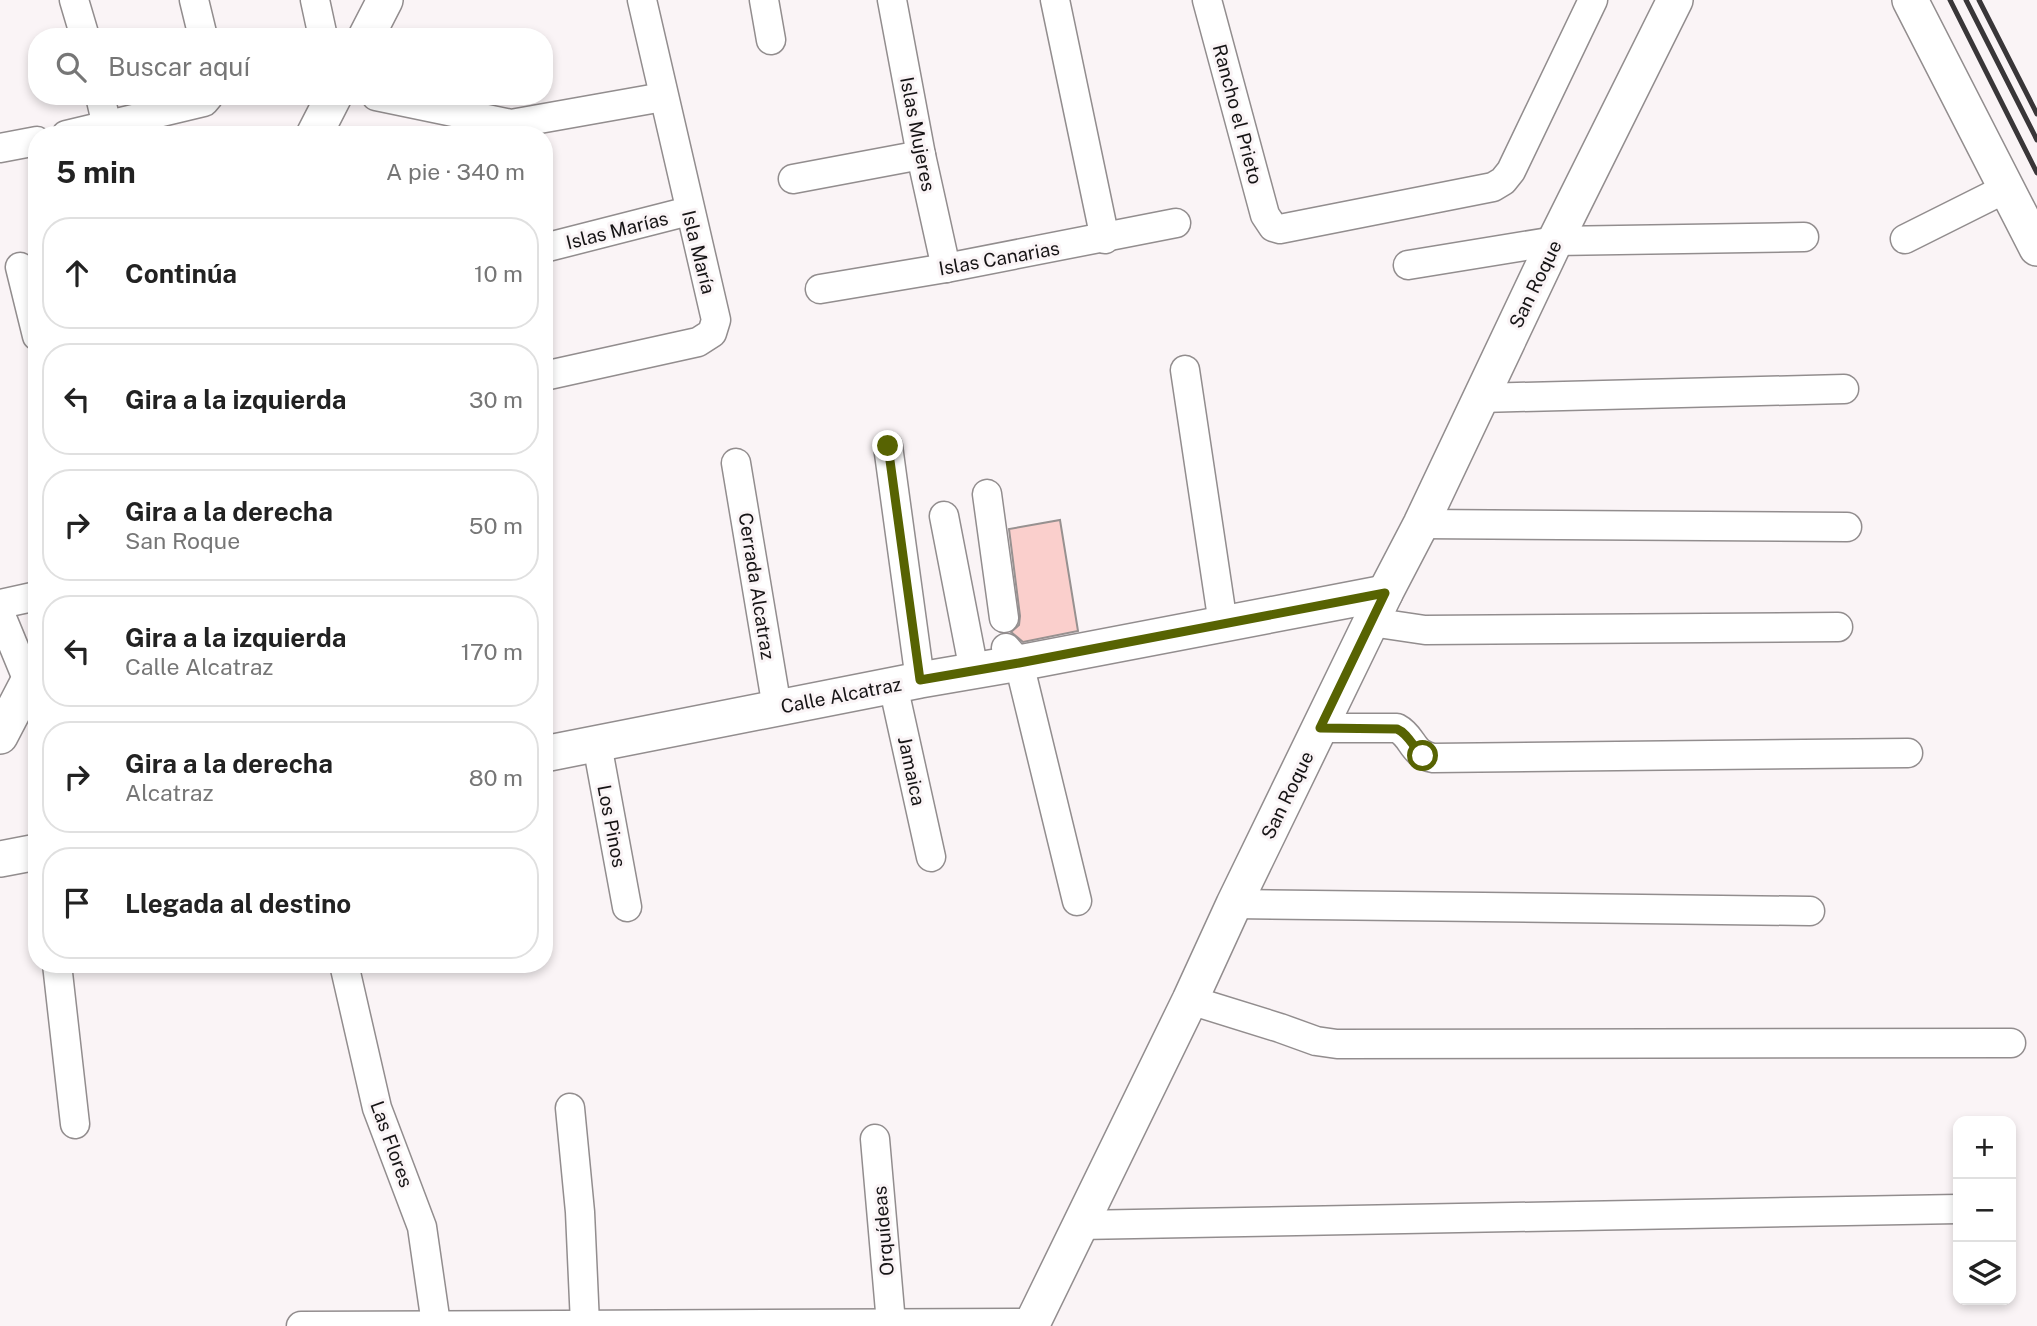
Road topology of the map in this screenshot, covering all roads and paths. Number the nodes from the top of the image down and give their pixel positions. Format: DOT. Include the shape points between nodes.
graph roads {
  1 [pos="74,0"];
  2 [pos="194,0"];
  3 [pos="315,0"];
  4 [pos="385,0"];
  5 [pos="642,0"];
  6 [pos="764,0"];
  7 [pos="892,0"];
  8 [pos="1055,0"];
  9 [pos="1208,0"];
  10 [pos="1593,0"];
  11 [pos="1675,0"];
  12 [pos="1910,0"];
  13 [pos="82,28"];
  14 [pos="201,28"];
  15 [pos="321,28"];
  16 [pos="371,28"];
  17 [pos="771,40"];
  18 [pos="663,97"];
  19 [pos="102,105"];
  20 [pos="192,105"];
  21 [pos="329,105"];
  22 [pos="419,105"];
  23 [pos="107,126"];
  24 [pos="319,126"];
  25 [pos="28,143"];
  26 [pos="0,148"];
  27 [pos="920,155"];
  28 [pos="793,179"];
  29 [pos="2007,188"];
  30 [pos="689,211"];
  31 [pos="1176,223"];
  32 [pos="1804,237"];
  33 [pos="1105,239"];
  34 [pos="1905,239"];
  35 [pos="1555,241"];
  36 [pos="553,246"];
  37 [pos="2037,248"];
  38 [pos="1408,265"];
  39 [pos="19,267"];
  40 [pos="946,268"];
  41 [pos="820,289"];
  42 [pos="28,302"];
  43 [pos="1185,370"];
  44 [pos="553,374"];
  45 [pos="1844,389"];
  46 [pos="1480,398"];
  47 [pos="888,446"];
  48 [pos="736,463"];
  49 [pos="987,494"];
  50 [pos="944,516"];
  51 [pos="1421,523"];
  52 [pos="1847,527"];
  53 [pos="28,598"];
  54 [pos="0,604"];
  55 [pos="1378,608"];
  56 [pos="0,613"];
  57 [pos="1004,618"];
  58 [pos="1223,624"];
  59 [pos="1838,627"];
  60 [pos="1013,656"];
  61 [pos="28,666"];
  62 [pos="974,671"];
  63 [pos="28,681"];
  64 [pos="906,682"];
  65 [pos="777,708"];
  66 [pos="1320,728"];
  67 [pos="0,736"];
  68 [pos="597,744"];
  69 [pos="553,752"];
  70 [pos="1908,753"];
  71 [pos="28,854"];
  72 [pos="931,857"];
  73 [pos="0,859"];
  74 [pos="1077,901"];
  75 [pos="1234,904"];
  76 [pos="627,907"];
  77 [pos="1810,911"];
  78 [pos="58,973"];
  79 [pos="346,973"];
  80 [pos="1190,1000"];
  81 [pos="2011,1043"];
  82 [pos="570,1108"];
  83 [pos="75,1125"];
  84 [pos="875,1139"];
  85 [pos="1953,1209"];
  86 [pos="1079,1225"];
  87 [pos="891,1323"];
  88 [pos="436,1324"];
  89 [pos="585,1324"];
  90 [pos="1031,1324"];
  91 [pos="301,1326"];
  1 -- 13 [label="street"];
  2 -- 14 [label="street"];
  3 -- 15 [label="street"];
  4 -- 16 [label="main road"];
  5 -- 18 [label="street, Isla María"];
  6 -- 17 [label="street"];
  7 -- 27 [label="street, Islas Mujeres"];
  8 -- 33 [label="street"];
  9 -- 10 [label="street, Rancho el Prieto" via="1265,215 1273,226 1287,229 1493,187 1503,181"];
  11 -- 35 [label="main road, San Roque"];
  12 -- 29 [label="main road"];
  18 -- 22 [label="street" via="511,124"];
  18 -- 30 [label="street, Isla María"];
  19 -- 23 [label="street"];
  20 -- 23 [label="street"];
  21 -- 24 [label="main road"];
  25 -- 26 [label="street"];
  27 -- 28 [label="street"];
  27 -- 40 [label="street, Islas Mujeres"];
  29 -- 34 [label="street"];
  29 -- 37 [label="main road"];
  30 -- 36 [label="street, Islas Marías"];
  30 -- 44 [label="street, Isla María" via="716,320 712,332 698,342"];
  31 -- 33 [label="street, Islas Canarias"];
  32 -- 35 [label="street"];
  33 -- 40 [label="street, Islas Canarias"];
  35 -- 38 [label="street"];
  35 -- 46 [label="main road, San Roque"];
  39 -- 42 [label="street"];
  40 -- 41 [label="street, Islas Canarias"];
  43 -- 58 [label="street"];
  45 -- 46 [label="street"];
  46 -- 51 [label="main road, San Roque"];
  47 -- 64 [label="street, Jamaica"];
  48 -- 65 [label="street, Cerrada Alcatraz"];
  49 -- 57 [label="street"];
  50 -- 62 [label="street"];
  51 -- 52 [label="street"];
  51 -- 55 [label="main road, San Roque"];
  53 -- 54 [label="street"];
  55 -- 58 [label="main road, Calle Alcatraz"];
  55 -- 59 [label="street" via="1425,629"];
  55 -- 66 [label="main road, San Roque"];
  56 -- 61 [label="street"];
  58 -- 60 [label="main road, Calle Alcatraz"];
  60 -- 62 [label="main road, Calle Alcatraz"];
  60 -- 74 [label="street"];
  62 -- 64 [label="main road, Calle Alcatraz"];
  63 -- 67 [label="main road"];
  64 -- 65 [label="main road, Calle Alcatraz"];
  64 -- 72 [label="street, Jamaica"];
  65 -- 68 [label="main road, Calle Alcatraz"];
  66 -- 70 [label="street" via="1397,729 1423,756 1433,758"];
  66 -- 75 [label="main road, San Roque"];
  68 -- 69 [label="main road, Calle Alcatraz"];
  68 -- 76 [label="street, Los Pinos"];
  71 -- 73 [label="main road"];
  75 -- 77 [label="street"];
  75 -- 80 [label="main road, San Roque"];
  78 -- 83 [label="street"];
  79 -- 88 [label="street, Las Flores" via="377,1108 422,1227"];
  80 -- 81 [label="street" via="1337,1044"];
  80 -- 86 [label="main road, San Roque"];
  82 -- 89 [label="street"];
  84 -- 87 [label="street, Orquídeas"];
  85 -- 86 [label="street"];
  86 -- 90 [label="main road, San Roque"];
  87 -- 89 [label="street"];
  87 -- 90 [label="street"];
  88 -- 89 [label="street"];
  88 -- 91 [label="street"];
}
